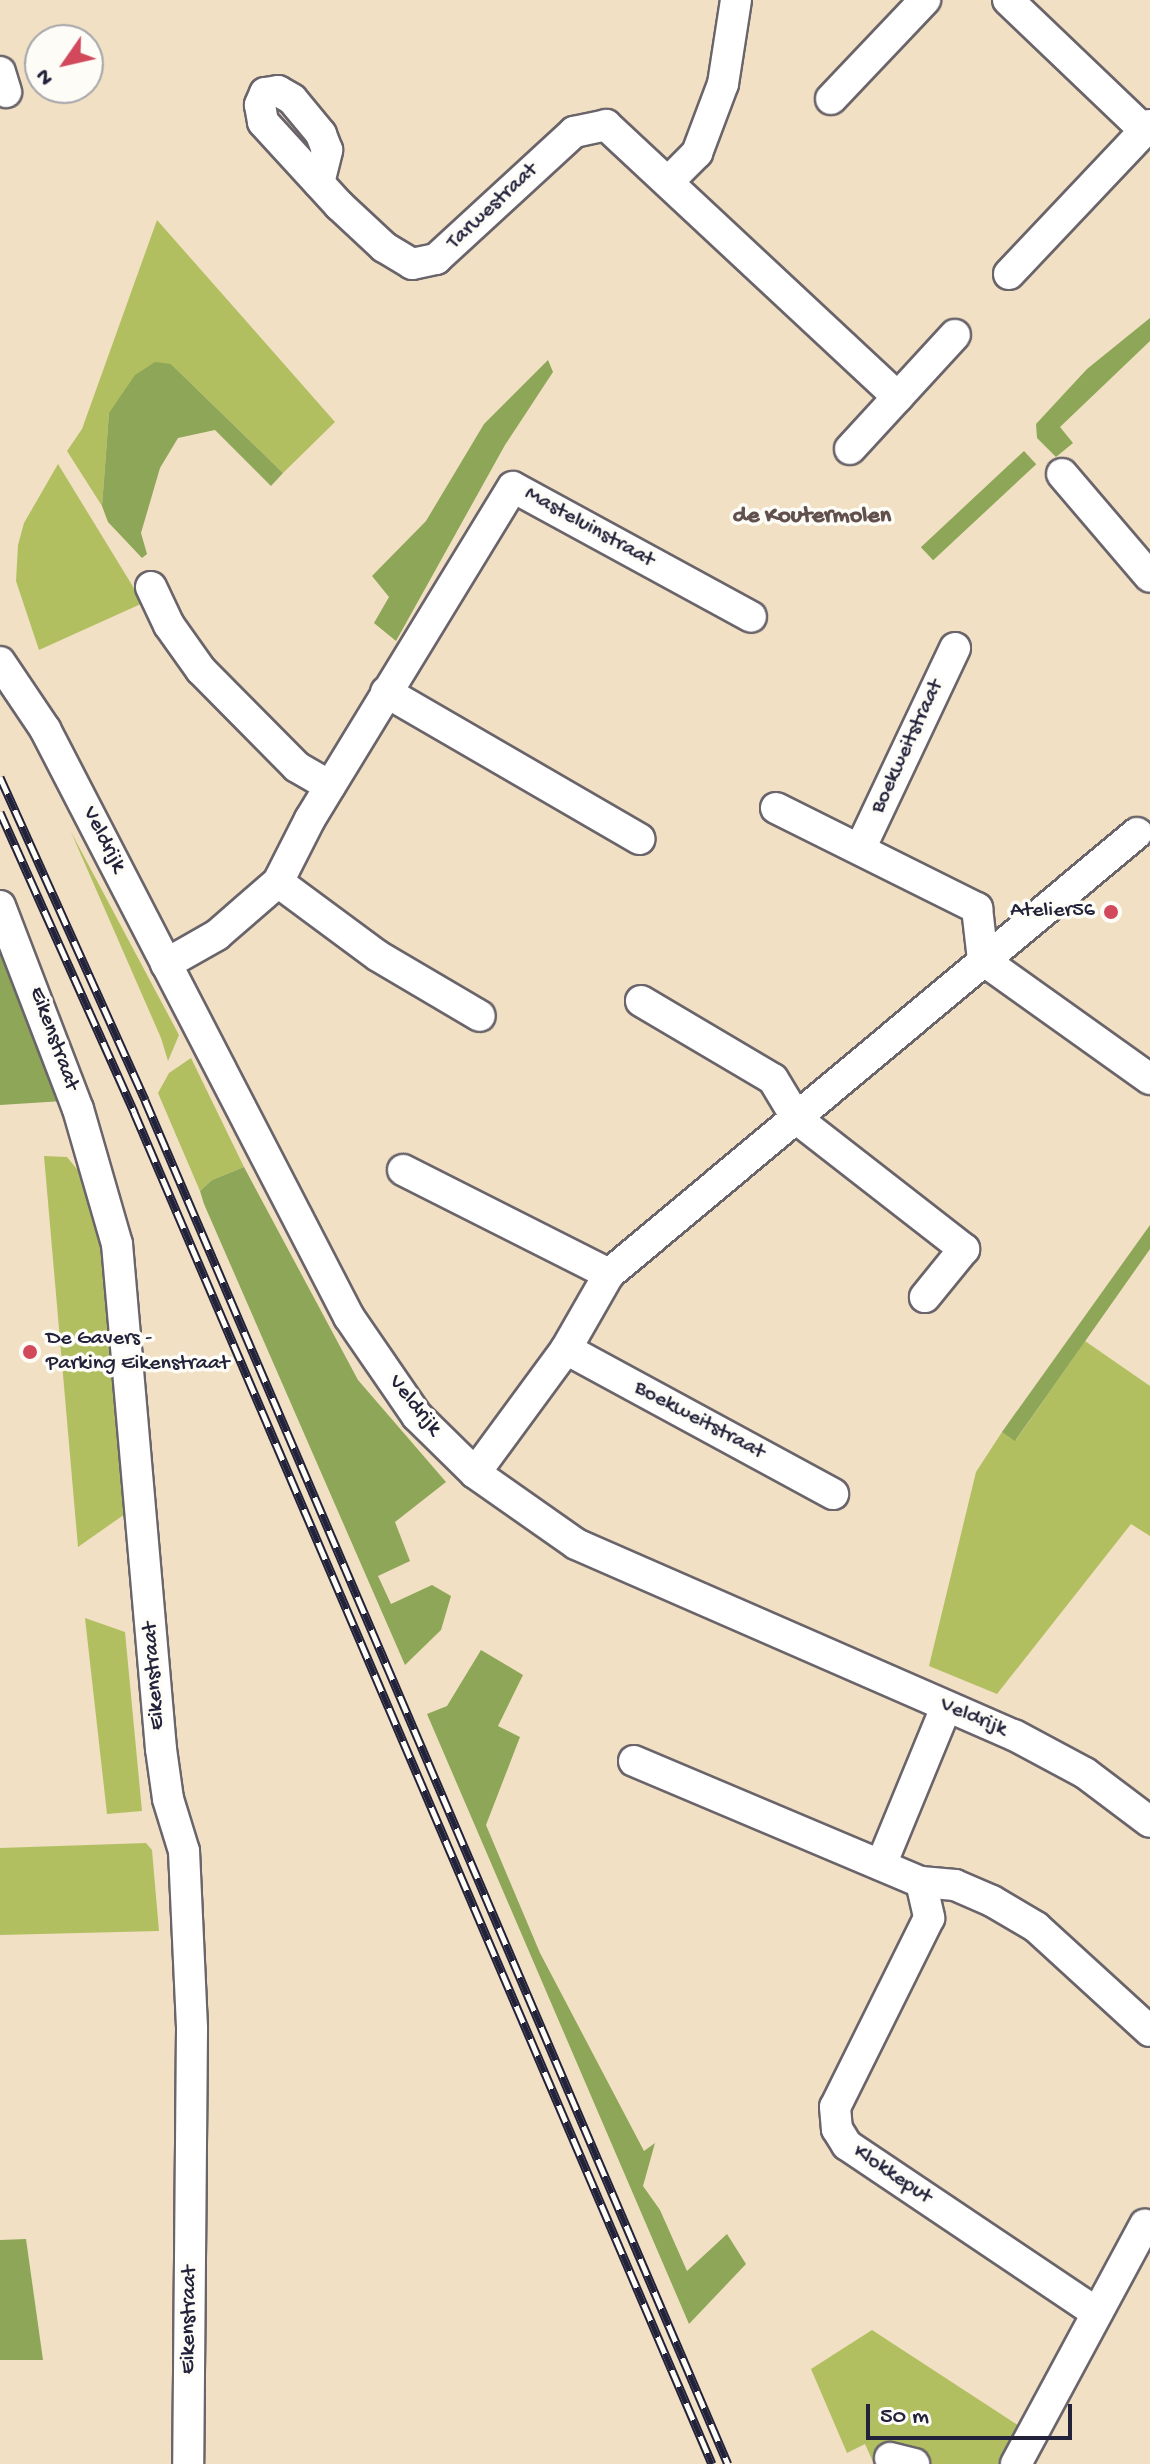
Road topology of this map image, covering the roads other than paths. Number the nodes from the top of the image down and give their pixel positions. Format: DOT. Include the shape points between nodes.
graph roads {
  1 [pos="736,0"];
  2 [pos="925,0"];
  3 [pos="1008,0"];
  4 [pos="831,99"];
  5 [pos="1147,128"];
  6 [pos="669,181"];
  7 [pos="319,183"];
  8 [pos="1009,274"];
  9 [pos="955,335"];
  10 [pos="898,397"];
  11 [pos="850,449"];
  12 [pos="1062,474"];
  13 [pos="1150,577"];
  14 [pos="151,587"];
  15 [pos="751,617"];
  16 [pos="955,648"];
  17 [pos="0,662"];
  18 [pos="386,692"];
  19 [pos="330,786"];
  20 [pos="776,808"];
  21 [pos="1137,833"];
  22 [pos="640,839"];
  23 [pos="861,847"];
  24 [pos="278,882"];
  25 [pos="0,906"];
  26 [pos="983,960"];
  27 [pos="166,964"];
  28 [pos="641,1001"];
  29 [pos="480,1016"];
  30 [pos="1150,1079"];
  31 [pos="797,1119"];
  32 [pos="403,1170"];
  33 [pos="609,1274"];
  34 [pos="925,1297"];
  35 [pos="566,1349"];
  36 [pos="475,1473"];
  37 [pos="833,1494"];
  38 [pos="946,1707"];
  39 [pos="634,1761"];
  40 [pos="1150,1822"];
  41 [pos="881,1865"];
  42 [pos="921,1882"];
  43 [pos="1150,2031"];
  44 [pos="1145,2224"];
  45 [pos="1097,2313"];
  46 [pos="188,2464"];
  47 [pos="1016,2464"];
  1 -- 6 [label="street" via="723,84 697,153"];
  2 -- 4 [label="street"];
  3 -- 5 [label="street"];
  5 -- 8 [label="street"];
  6 -- 7 [label="street, Tarwestraat" via="606,125 574,132 436,259 412,264 384,247"];
  6 -- 10 [label="street, Tarwestraat"];
  9 -- 10 [label="street"];
  10 -- 11 [label="street"];
  12 -- 13 [label="street"];
  14 -- 19 [label="street" via="169,625 201,670 297,767"];
  15 -- 18 [label="street, Masteluinstraat" via="513,487"];
  16 -- 23 [label="street, Boekweitstraat"];
  17 -- 27 [label="street, Veldrijk" via="45,729"];
  18 -- 19 [label="street, Masteluinstraat"];
  18 -- 22 [label="street"];
  19 -- 24 [label="street, Masteluinstraat"];
  20 -- 23 [label="street"];
  21 -- 26 [label="street"];
  23 -- 26 [label="street" via="977,908"];
  24 -- 27 [label="street, Masteluinstraat" via="217,935"];
  24 -- 29 [label="street" via="378,956"];
  25 -- 46 [label="street, Eikenstraat" via="78,1109 117,1244 161,1749 168,1799 184,1851 192,2029"];
  26 -- 30 [label="street"];
  26 -- 31 [label="street"];
  27 -- 36 [label="street, Veldrijk" via="349,1317 417,1416"];
  28 -- 31 [label="street" via="773,1079"];
  31 -- 33 [label="street"];
  31 -- 34 [label="street" via="964,1249"];
  32 -- 33 [label="street"];
  33 -- 35 [label="street"];
  35 -- 36 [label="street"];
  35 -- 37 [label="street, Boekweitstraat"];
  36 -- 38 [label="street, Veldrijk" via="527,1513 609,1561"];
  38 -- 40 [label="street, Veldrijk" via="1085,1773"];
  38 -- 41 [label="street"];
  39 -- 41 [label="street"];
  41 -- 42 [label="street"];
  42 -- 43 [label="street" via="955,1885 1036,1927"];
  42 -- 45 [label="street, Klokkeput" via="929,1918 835,2107 837,2129 847,2145"];
  44 -- 45 [label="street"];
  45 -- 47 [label="street"];
}
